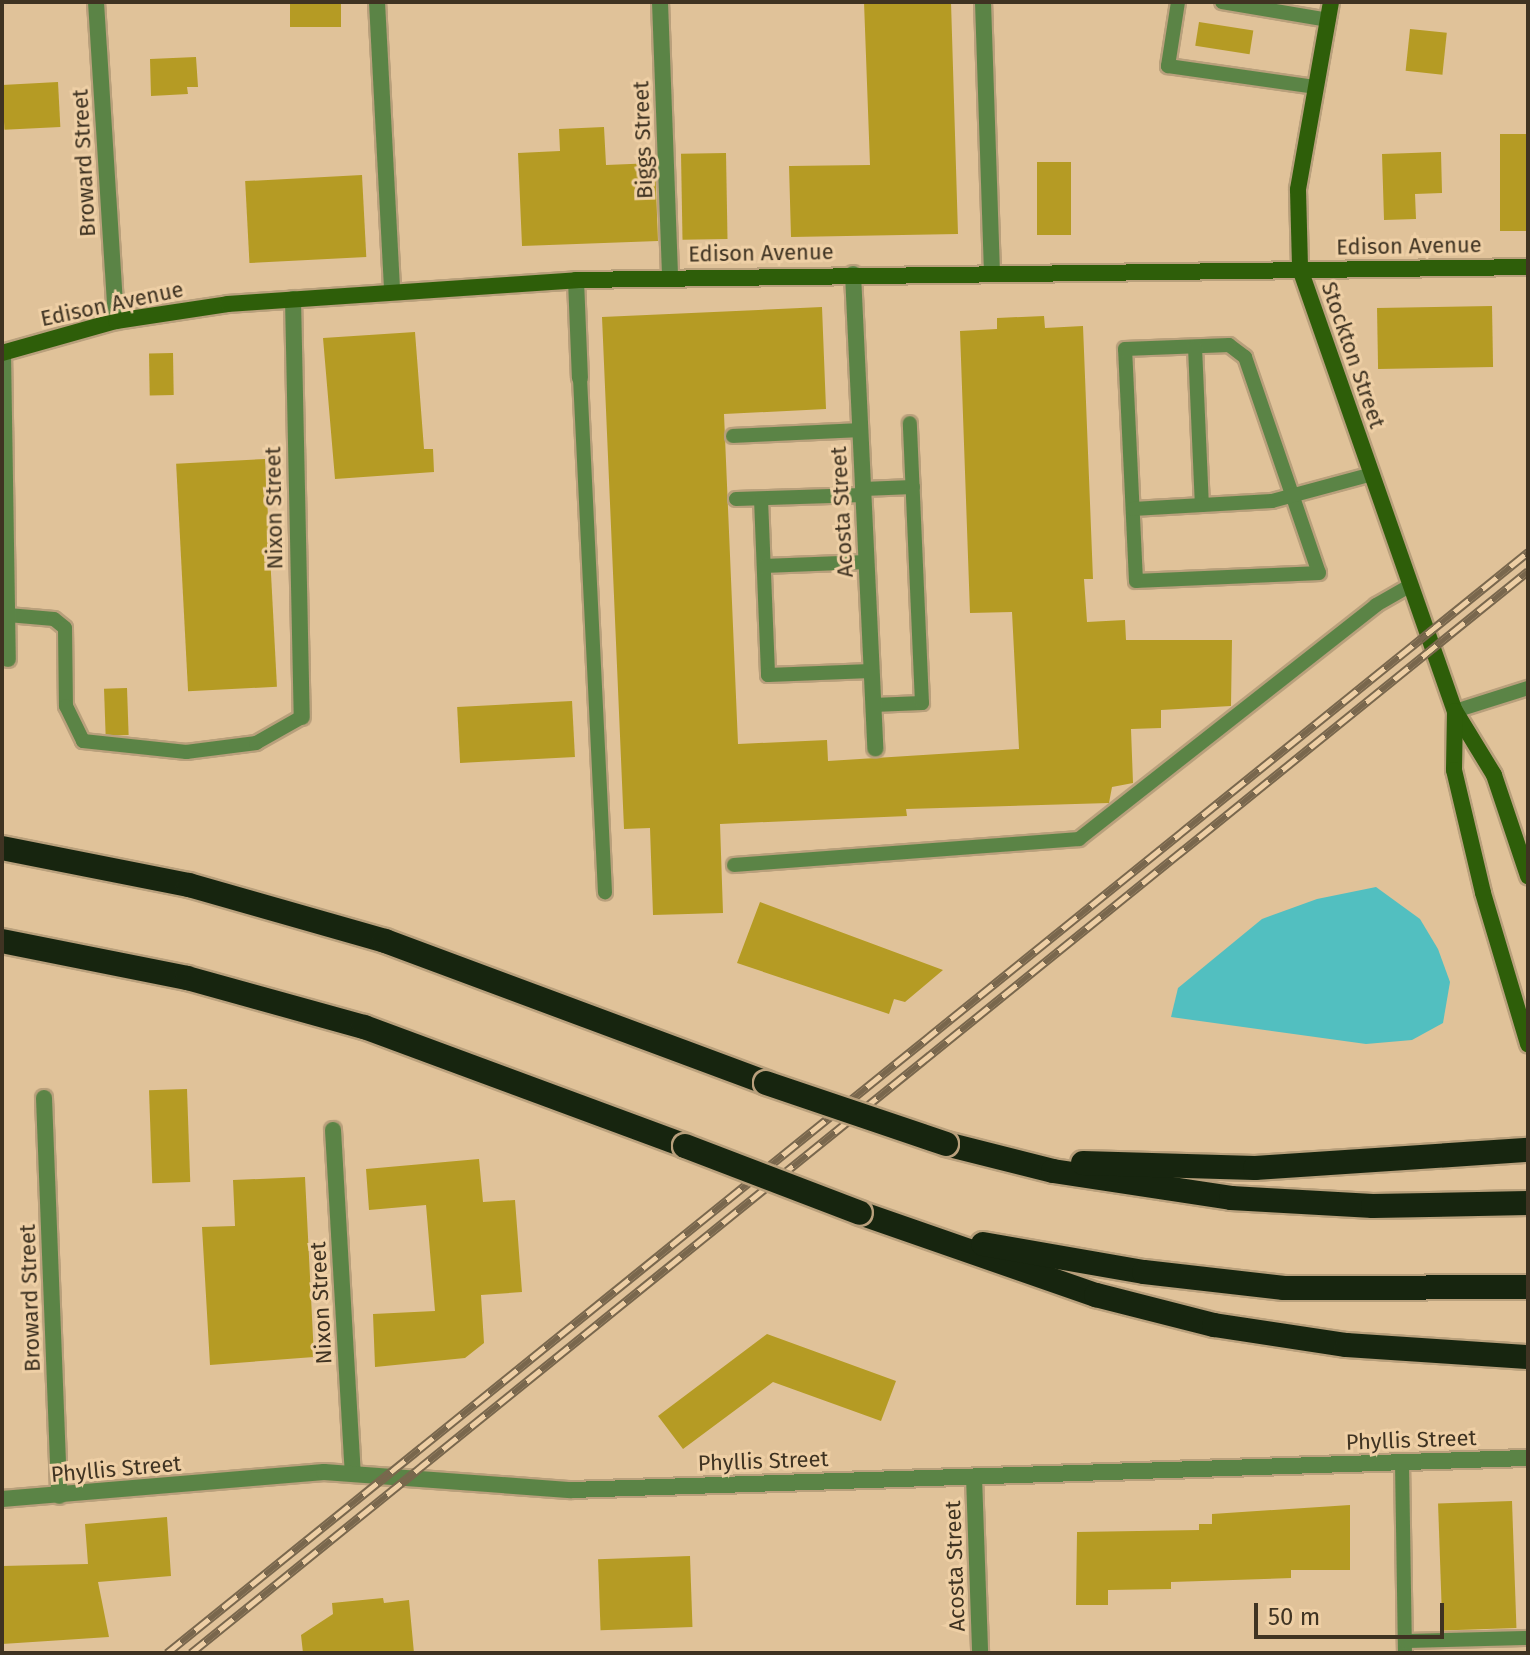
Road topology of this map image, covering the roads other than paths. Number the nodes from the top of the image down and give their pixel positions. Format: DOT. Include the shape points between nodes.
graph roads {
  1 [pos="96,2"];
  2 [pos="377,2"];
  3 [pos="660,2"];
  4 [pos="983,2"];
  5 [pos="1178,2"];
  6 [pos="1222,2"];
  7 [pos="1331,2"];
  8 [pos="1328,20"];
  9 [pos="1315,87"];
  10 [pos="1528,267"];
  11 [pos="1300,269"];
  12 [pos="992,272"];
  13 [pos="853,274"];
  14 [pos="670,276"];
  15 [pos="576,280"];
  16 [pos="392,291"];
  17 [pos="293,299"];
  18 [pos="116,321"];
  19 [pos="1195,347"];
  20 [pos="2,353"];
  21 [pos="580,378"];
  22 [pos="910,423"];
  23 [pos="860,430"];
  24 [pos="733,436"];
  25 [pos="1372,474"];
  26 [pos="913,487"];
  27 [pos="863,492"];
  28 [pos="1293,497"];
  29 [pos="736,499"];
  30 [pos="761,499"];
  31 [pos="1202,505"];
  32 [pos="1133,509"];
  33 [pos="866,562"];
  34 [pos="764,566"];
  35 [pos="1411,585"];
  36 [pos="8,615"];
  37 [pos="8,659"];
  38 [pos="871,671"];
  39 [pos="1528,688"];
  40 [pos="873,705"];
  41 [pos="1455,711"];
  42 [pos="302,717"];
  43 [pos="875,748"];
  44 [pos="2,848"];
  45 [pos="734,865"];
  46 [pos="1528,876"];
  47 [pos="605,892"];
  48 [pos="2,941"];
  49 [pos="1528,1044"];
  50 [pos="44,1098"];
  51 [pos="333,1130"];
  52 [pos="946,1144"];
  53 [pos="1528,1150"];
  54 [pos="1528,1203"];
  55 [pos="860,1213"];
  56 [pos="1519,1287"];
  57 [pos="1528,1357"];
  58 [pos="1528,1458"];
  59 [pos="1402,1463"];
  60 [pos="353,1472"];
  61 [pos="974,1477"];
  62 [pos="59,1496"];
  63 [pos="2,1499"];
  64 [pos="1528,1638"];
  65 [pos="1405,1647"];
  66 [pos="980,1653"];
  1 -- 18 [label="street, Broward Street"];
  2 -- 16 [label="street"];
  3 -- 14 [label="street, Biggs Street"];
  4 -- 12 [label="street"];
  5 -- 9 [label="lane" via="1168,66"];
  6 -- 8 [label="lane"];
  7 -- 8 [label="main road, Stockton Street"];
  8 -- 9 [label="main road, Stockton Street"];
  9 -- 11 [label="main road, Stockton Street" via="1296,214"];
  10 -- 11 [label="main road, Edison Avenue"];
  11 -- 12 [label="main road, Edison Avenue"];
  11 -- 25 [label="main road, Stockton Street"];
  12 -- 13 [label="main road, Edison Avenue"];
  13 -- 14 [label="main road, Edison Avenue"];
  13 -- 23 [label="street, Acosta Street"];
  14 -- 15 [label="main road, Edison Avenue"];
  15 -- 16 [label="main road, Edison Avenue"];
  15 -- 21 [label="street"];
  16 -- 17 [label="main road, Edison Avenue"];
  17 -- 18 [label="main road, Edison Avenue"];
  17 -- 42 [label="street, Nixon Street"];
  18 -- 20 [label="main road, Edison Avenue"];
  19 -- 28 [label="lane" via="1229,345 1243,353"];
  19 -- 31 [label="lane"];
  19 -- 32 [label="lane" via="1125,349"];
  20 -- 36 [label="street"];
  21 -- 47 [label="lane"];
  22 -- 26 [label="lane"];
  23 -- 24 [label="lane"];
  23 -- 27 [label="street, Acosta Street"];
  25 -- 28 [label="lane"];
  25 -- 35 [label="main road, Stockton Street"];
  26 -- 27 [label="lane"];
  26 -- 40 [label="lane" via="922,703"];
  27 -- 30 [label="lane"];
  27 -- 33 [label="street, Acosta Street"];
  28 -- 31 [label="lane"];
  28 -- 32 [label="lane" via="1319,573 1136,581"];
  29 -- 30 [label="lane"];
  30 -- 34 [label="lane"];
  31 -- 32 [label="lane"];
  33 -- 34 [label="lane"];
  33 -- 38 [label="street, Acosta Street"];
  34 -- 38 [label="lane" via="768,675"];
  35 -- 41 [label="main road, Stockton Street"];
  35 -- 45 [label="lane" via="1376,605 1079,839"];
  36 -- 37 [label="street"];
  36 -- 42 [label="lane" via="54,619 65,628 66,706 83,741 186,752 256,743"];
  38 -- 40 [label="street, Acosta Street"];
  39 -- 41 [label="lane"];
  40 -- 43 [label="street, Acosta Street"];
  41 -- 46 [label="main road, Stockton Street" via="1494,775"];
  41 -- 49 [label="main road, Stockton Street" via="1454,770 1483,893"];
  44 -- 52 [label="highway, bridge" via="189,885 385,941"];
  48 -- 55 [label="highway, bridge" via="172,975 335,1018"];
  50 -- 62 [label="street, Broward Street"];
  51 -- 60 [label="street, Nixon Street"];
  52 -- 53 [label="highway" via="1052,1161 1201,1168"];
  52 -- 54 [label="highway" via="1053,1171 1191,1194 1326,1205"];
  55 -- 56 [label="highway" via="1050,1257 1238,1284 1377,1291"];
  55 -- 57 [label="highway" via="1096,1295 1214,1325 1347,1345"];
  58 -- 59 [label="street, Phyllis Street"];
  59 -- 61 [label="street, Phyllis Street"];
  59 -- 65 [label="lane"];
  60 -- 61 [label="street, Phyllis Street" via="530,1490"];
  60 -- 62 [label="street, Phyllis Street"];
  61 -- 66 [label="street, Acosta Street"];
  62 -- 63 [label="street, Phyllis Street"];
  64 -- 65 [label="lane"];
}
